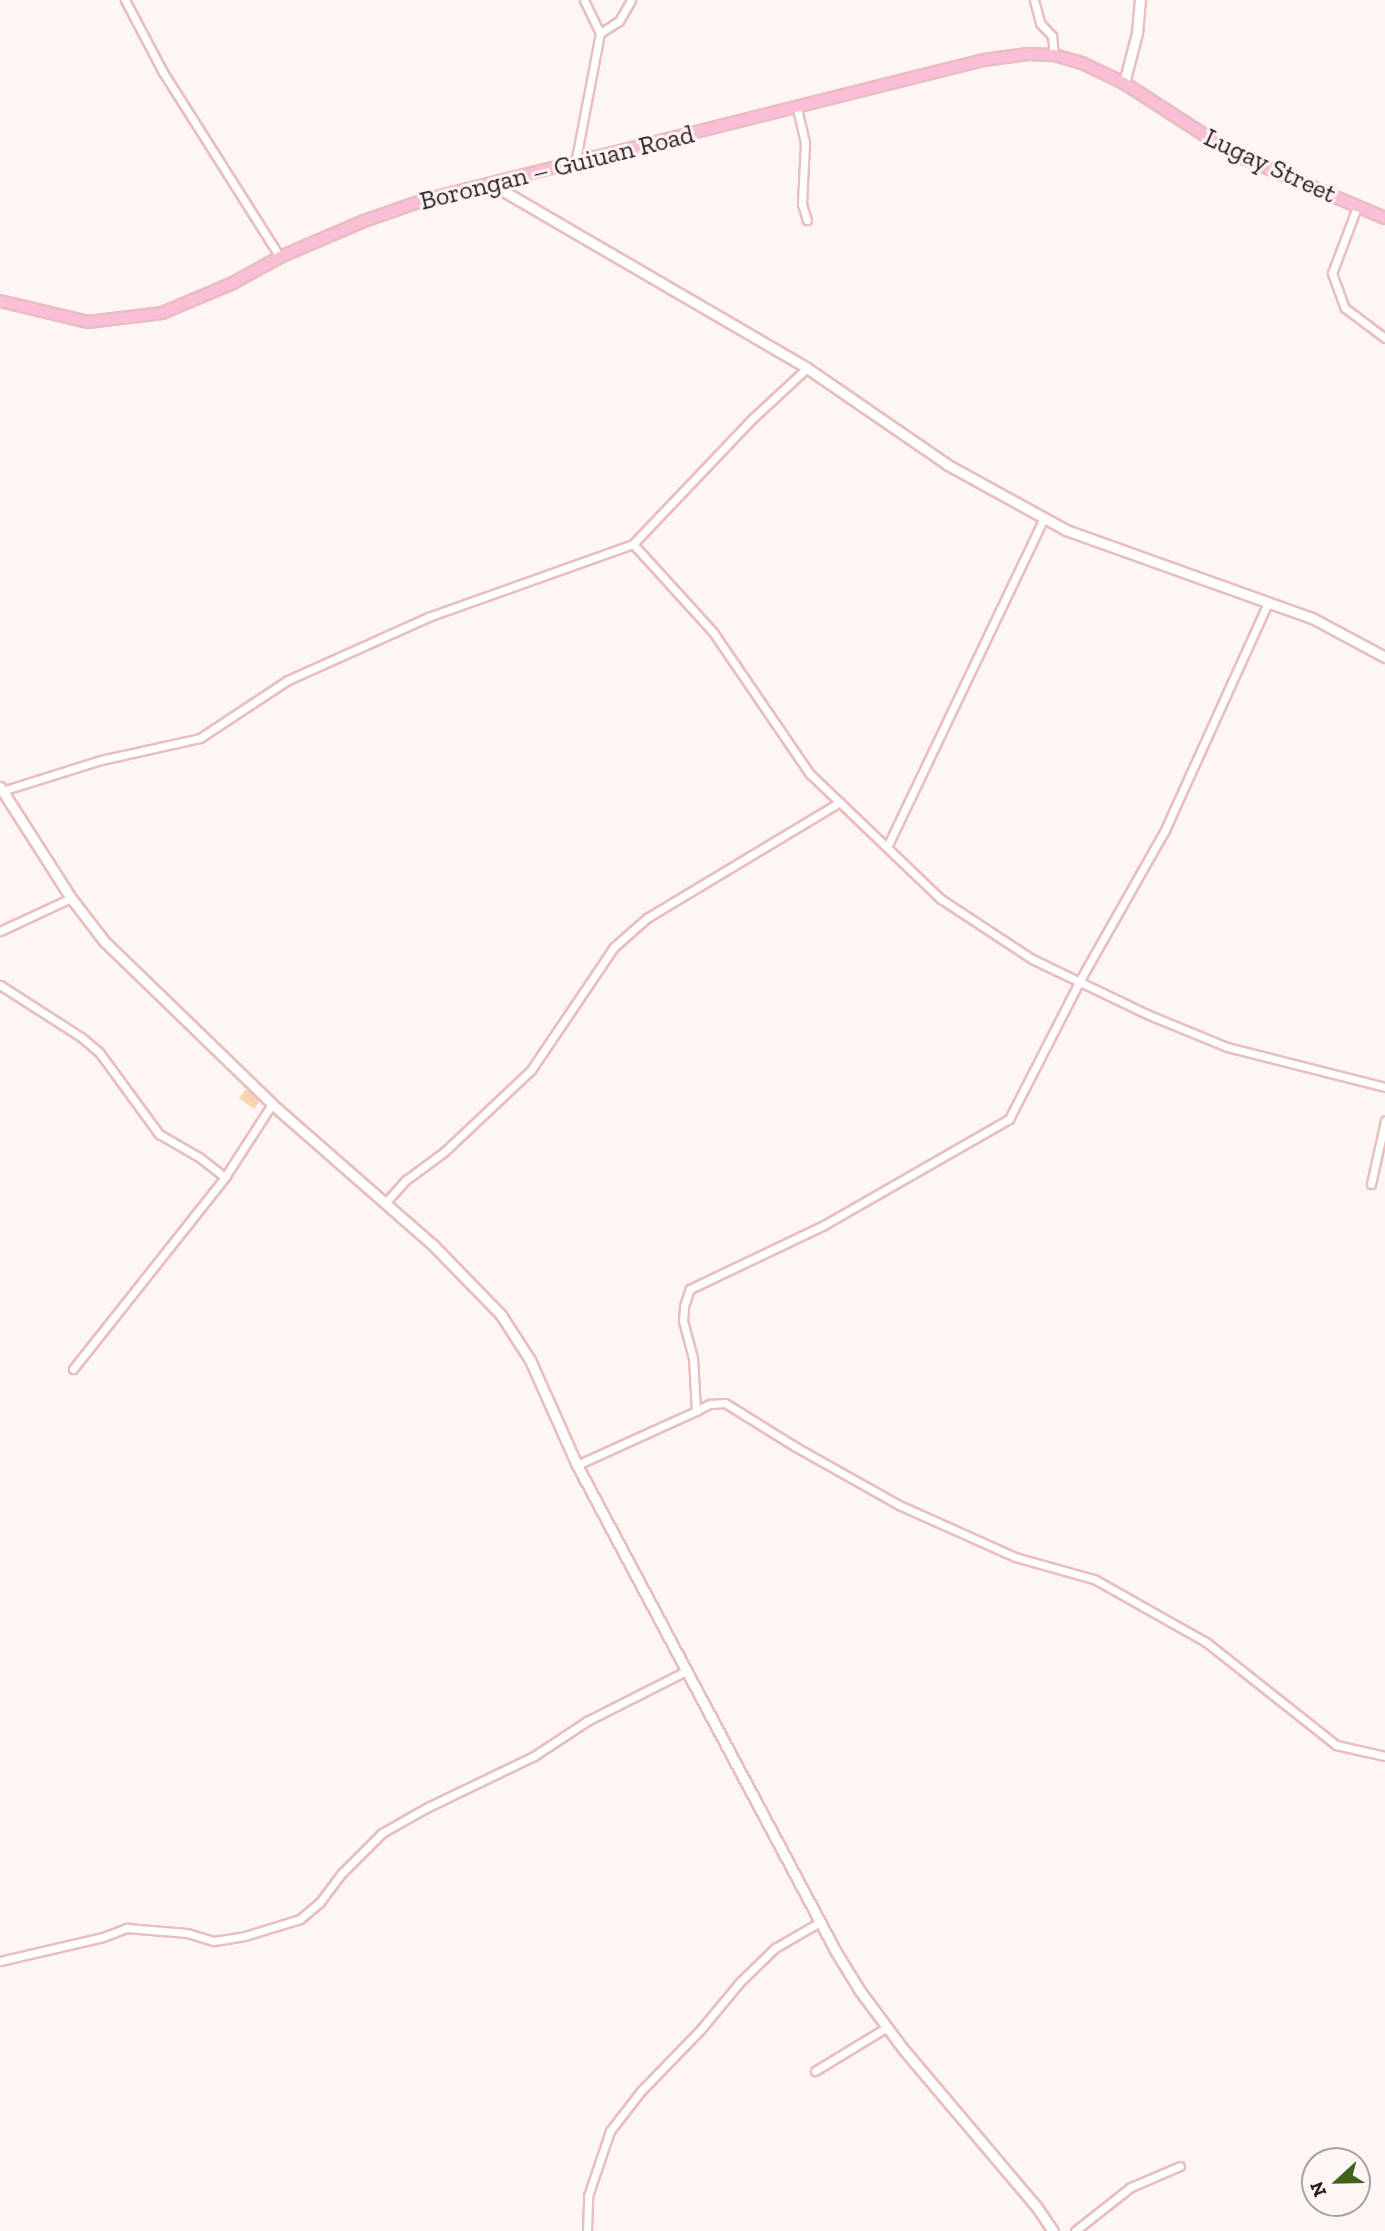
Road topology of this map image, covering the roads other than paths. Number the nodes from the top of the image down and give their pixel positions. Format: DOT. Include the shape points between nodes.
graph roads {
  1 [pos="125,0"];
  2 [pos="584,0"];
  3 [pos="631,0"];
  4 [pos="1034,0"];
  5 [pos="1140,0"];
  6 [pos="600,33"];
  7 [pos="1054,55"];
  8 [pos="1124,83"];
  9 [pos="797,107"];
  10 [pos="575,164"];
  11 [pos="493,185"];
  12 [pos="1357,207"];
  13 [pos="1385,218"];
  14 [pos="807,220"];
  15 [pos="280,257"];
  16 [pos="0,300"];
  17 [pos="1385,338"];
  18 [pos="807,368"];
  19 [pos="1045,519"];
  20 [pos="633,544"];
  21 [pos="1268,603"];
  22 [pos="1385,657"];
  23 [pos="1,789"];
  24 [pos="840,802"];
  25 [pos="887,847"];
  26 [pos="71,898"];
  27 [pos="0,931"];
  28 [pos="1079,982"];
  29 [pos="0,985"];
  30 [pos="1385,1087"];
  31 [pos="272,1104"];
  32 [pos="1385,1121"];
  33 [pos="225,1177"];
  34 [pos="1371,1184"];
  35 [pos="386,1202"];
  36 [pos="74,1369"];
  37 [pos="696,1393"];
  38 [pos="710,1404"];
  39 [pos="696,1410"];
  40 [pos="577,1465"];
  41 [pos="685,1671"];
  42 [pos="1385,1756"];
  43 [pos="820,1922"];
  44 [pos="0,1961"];
  45 [pos="887,2027"];
  46 [pos="815,2071"];
  47 [pos="1181,2166"];
  48 [pos="587,2231"];
  49 [pos="1053,2231"];
  50 [pos="1075,2231"];
  1 -- 15 [label="street" via="163,72"];
  2 -- 6 [label="street"];
  3 -- 6 [label="street" via="619,21"];
  4 -- 7 [label="street" via="1040,23 1052,36"];
  5 -- 8 [label="street"];
  6 -- 10 [label="street"];
  7 -- 8 [label="main road, Borongan – Guiuan Road"];
  7 -- 9 [label="main road, Borongan – Guiuan Road" via="984,60"];
  8 -- 12 [label="main road, Lugay Street" via="1232,153"];
  9 -- 10 [label="main road, Borongan – Guiuan Road"];
  9 -- 14 [label="street" via="805,142 802,204"];
  10 -- 11 [label="main road, Borongan – Guiuan Road"];
  11 -- 15 [label="main road, Borongan – Guiuan Road" via="424,200"];
  11 -- 18 [label="street"];
  12 -- 13 [label="main road, Lugay Street"];
  12 -- 17 [label="street" via="1332,273 1345,308"];
  15 -- 16 [label="main road, Borongan – Guiuan Road" via="162,313 88,322"];
  18 -- 19 [label="street" via="948,465"];
  18 -- 20 [label="street"];
  19 -- 21 [label="street"];
  19 -- 25 [label="street"];
  20 -- 23 [label="street" via="428,617 314,668 200,738"];
  20 -- 24 [label="street" via="713,632 810,774"];
  21 -- 22 [label="street" via="1312,618"];
  21 -- 28 [label="street" via="1164,832"];
  23 -- 26 [label="street"];
  24 -- 25 [label="street"];
  24 -- 35 [label="street" via="647,918 614,947 531,1070"];
  25 -- 28 [label="street" via="941,899 1032,959"];
  26 -- 27 [label="street"];
  26 -- 31 [label="street" via="113,950"];
  28 -- 30 [label="street" via="1227,1047"];
  28 -- 37 [label="street" via="1009,1119 824,1225 691,1289 683,1321"];
  29 -- 33 [label="street" via="99,1052 159,1135"];
  31 -- 33 [label="street"];
  31 -- 35 [label="street"];
  32 -- 34 [label="street"];
  33 -- 36 [label="street"];
  35 -- 40 [label="street" via="501,1315 530,1360"];
  37 -- 38 [label="street"];
  37 -- 39 [label="street"];
  38 -- 39 [label="street"];
  38 -- 42 [label="street" via="724,1403 899,1505 1015,1556 1094,1579 1206,1642 1336,1745"];
  39 -- 40 [label="street"];
  40 -- 41 [label="street"];
  41 -- 43 [label="street"];
  41 -- 44 [label="street" via="587,1721 534,1756 382,1833 300,1919 214,1941 187,1933 127,1928"];
  43 -- 45 [label="street"];
  43 -- 48 [label="street" via="775,1948 740,1982 610,2131 588,2196"];
  45 -- 46 [label="street"];
  45 -- 49 [label="street"];
  47 -- 50 [label="street" via="1131,2187"];
}
